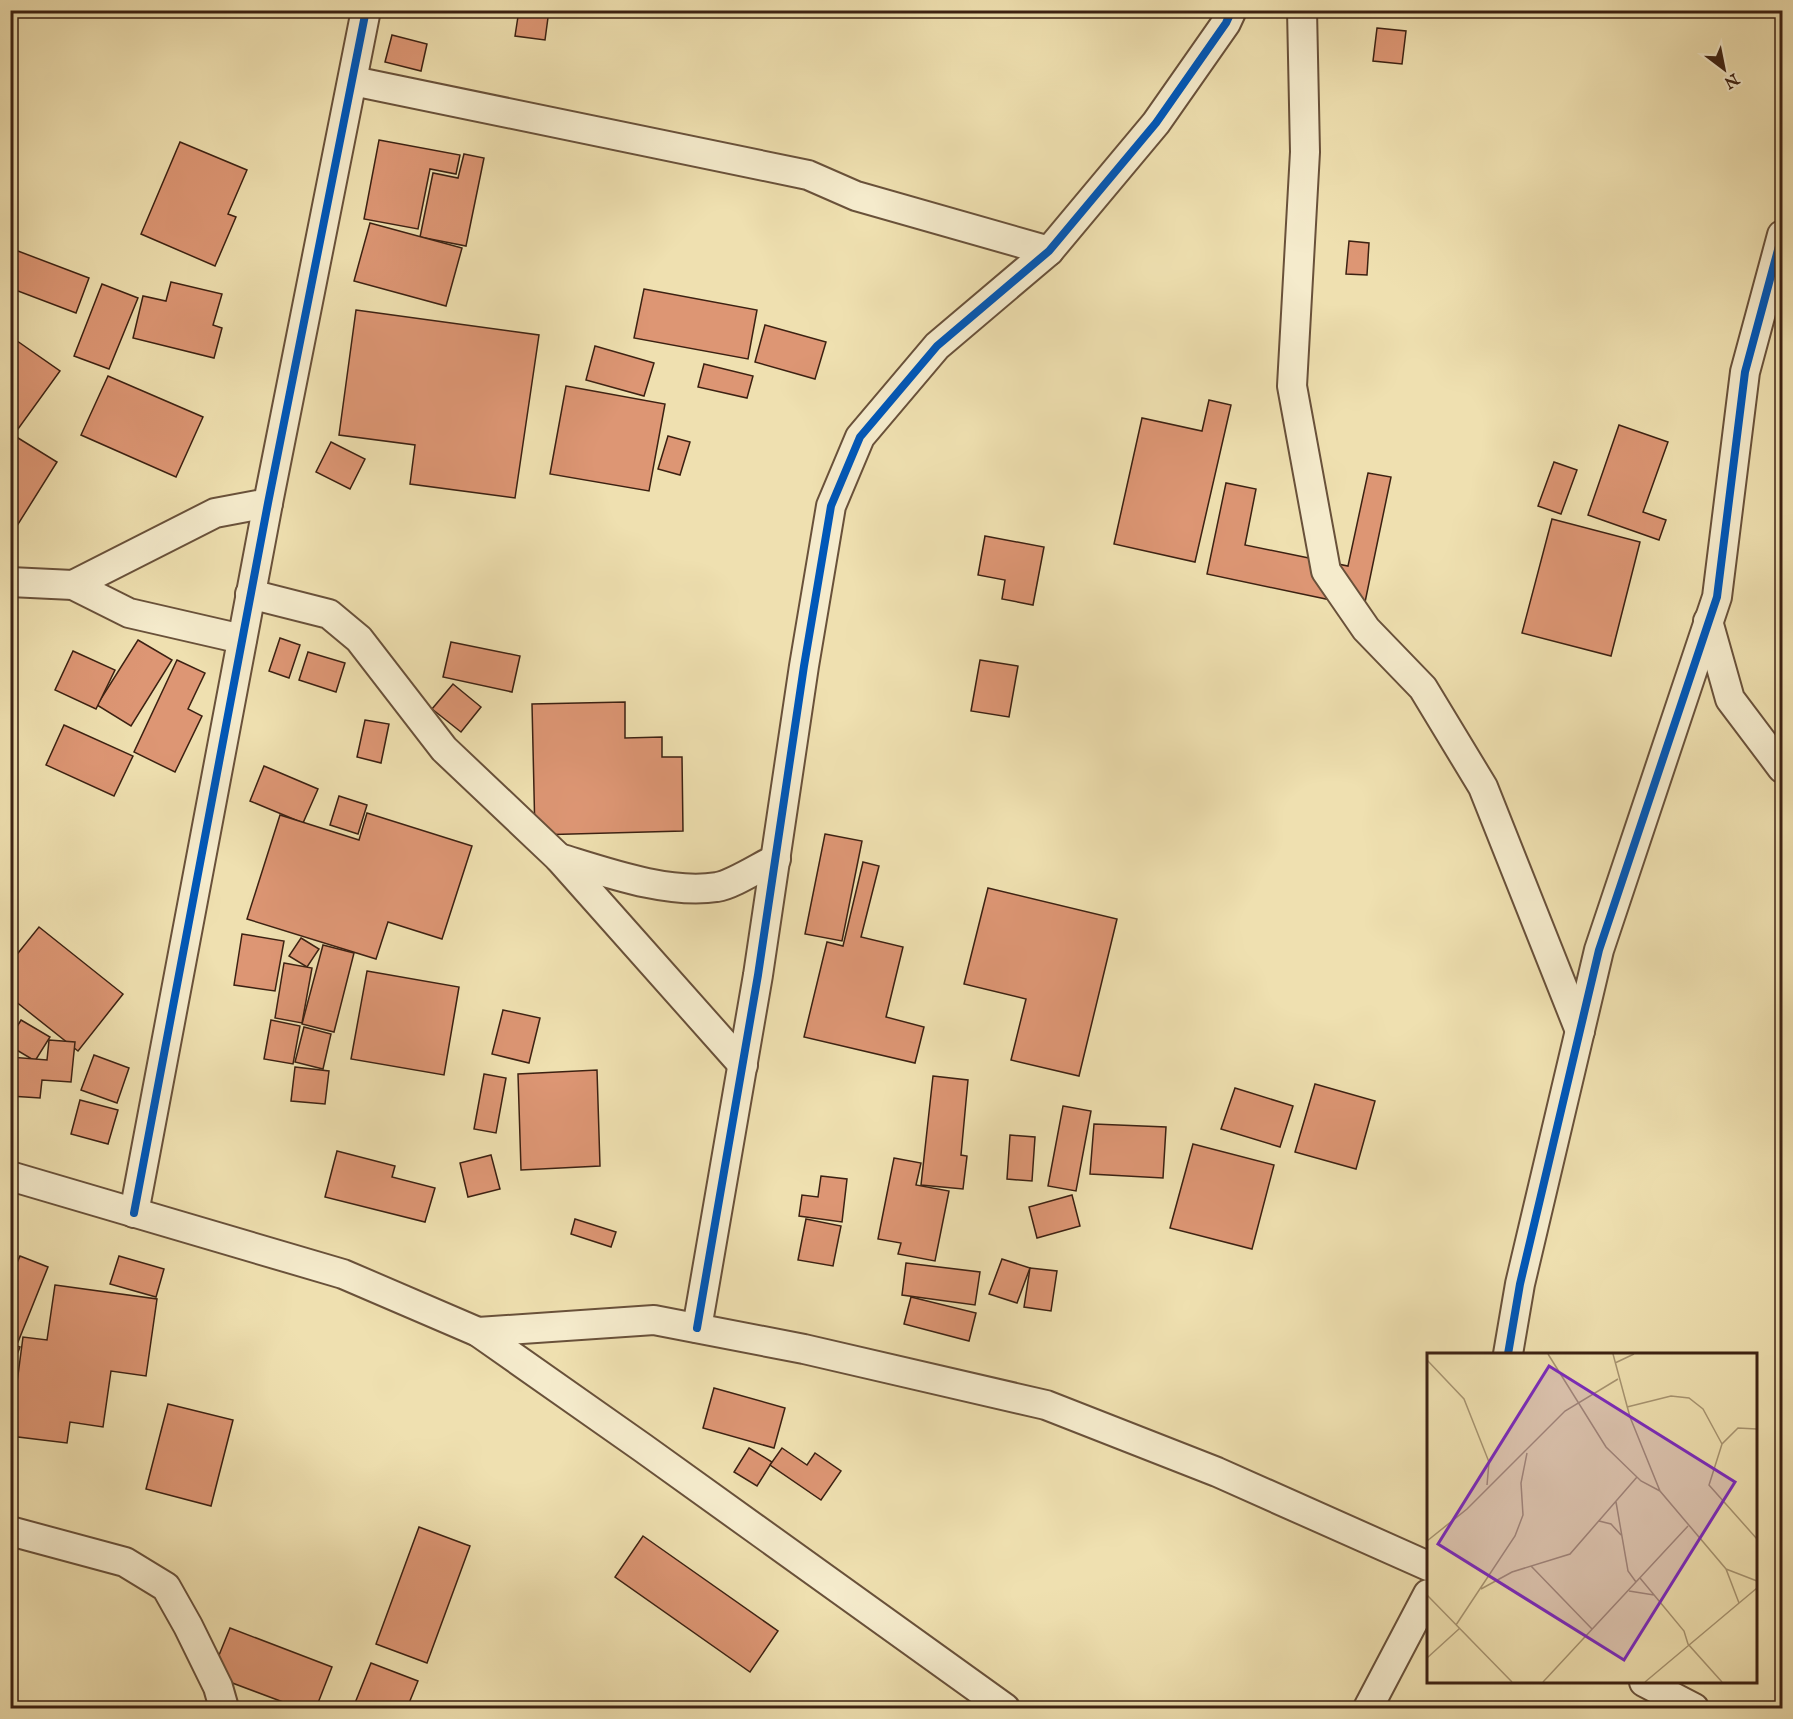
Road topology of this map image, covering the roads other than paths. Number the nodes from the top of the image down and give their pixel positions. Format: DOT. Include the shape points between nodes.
graph roads {
  1 [pos="366,10"];
  2 [pos="1232,10"];
  3 [pos="1302,10"];
  4 [pos="353,81"];
  5 [pos="1782,235"];
  6 [pos="1050,252"];
  7 [pos="268,503"];
  8 [pos="10,582"];
  9 [pos="73,585"];
  10 [pos="250,594"];
  11 [pos="1708,621"];
  12 [pos="242,639"];
  13 [pos="1782,768"];
  14 [pos="559,858"];
  15 [pos="776,859"];
  16 [pos="1580,1031"];
  17 [pos="743,1065"];
  18 [pos="10,1176"];
  19 [pos="134,1213"];
  20 [pos="697,1328"];
  21 [pos="478,1332"];
  22 [pos="1508,1353"];
  23 [pos="10,1531"];
  24 [pos="1427,1566"];
  25 [pos="1427,1596"];
  26 [pos="1646,1683"];
  27 [pos="224,1708"];
  28 [pos="1005,1708"];
  29 [pos="1368,1708"];
  30 [pos="1694,1708"];
  1 -- 4 [label="street"];
  2 -- 6 [label="street" via="1156,123"];
  3 -- 16 [label="street" via="1305,152 1292,386 1326,571 1366,629 1422,688 1483,787"];
  4 -- 6 [label="street" via="808,175 856,196"];
  4 -- 7 [label="street"];
  5 -- 11 [label="street" via="1745,372 1717,597"];
  6 -- 15 [label="street" via="937,346 860,437 831,506"];
  7 -- 9 [label="street" via="215,513"];
  7 -- 10 [label="street"];
  8 -- 9 [label="street"];
  9 -- 12 [label="street" via="129,613"];
  10 -- 12 [label="street"];
  10 -- 14 [label="street" via="329,614 360,639 444,749"];
  11 -- 13 [label="street" via="1730,699"];
  11 -- 16 [label="street" via="1599,950"];
  12 -- 19 [label="street"];
  14 -- 15 [label="street" via="679,888 719,887"];
  14 -- 17 [label="street"];
  15 -- 17 [label="street"];
  16 -- 22 [label="street" via="1520,1284"];
  17 -- 20 [label="street"];
  18 -- 19 [label="street"];
  19 -- 21 [label="street" via="343,1274"];
  20 -- 21 [label="street" via="654,1320"];
  20 -- 24 [label="street" via="1046,1406 1217,1472"];
  21 -- 28 [label="street"];
  23 -- 27 [label="street" via="125,1563 166,1587 218,1687"];
  25 -- 29 [label="street"];
  26 -- 30 [label="street"];
}
